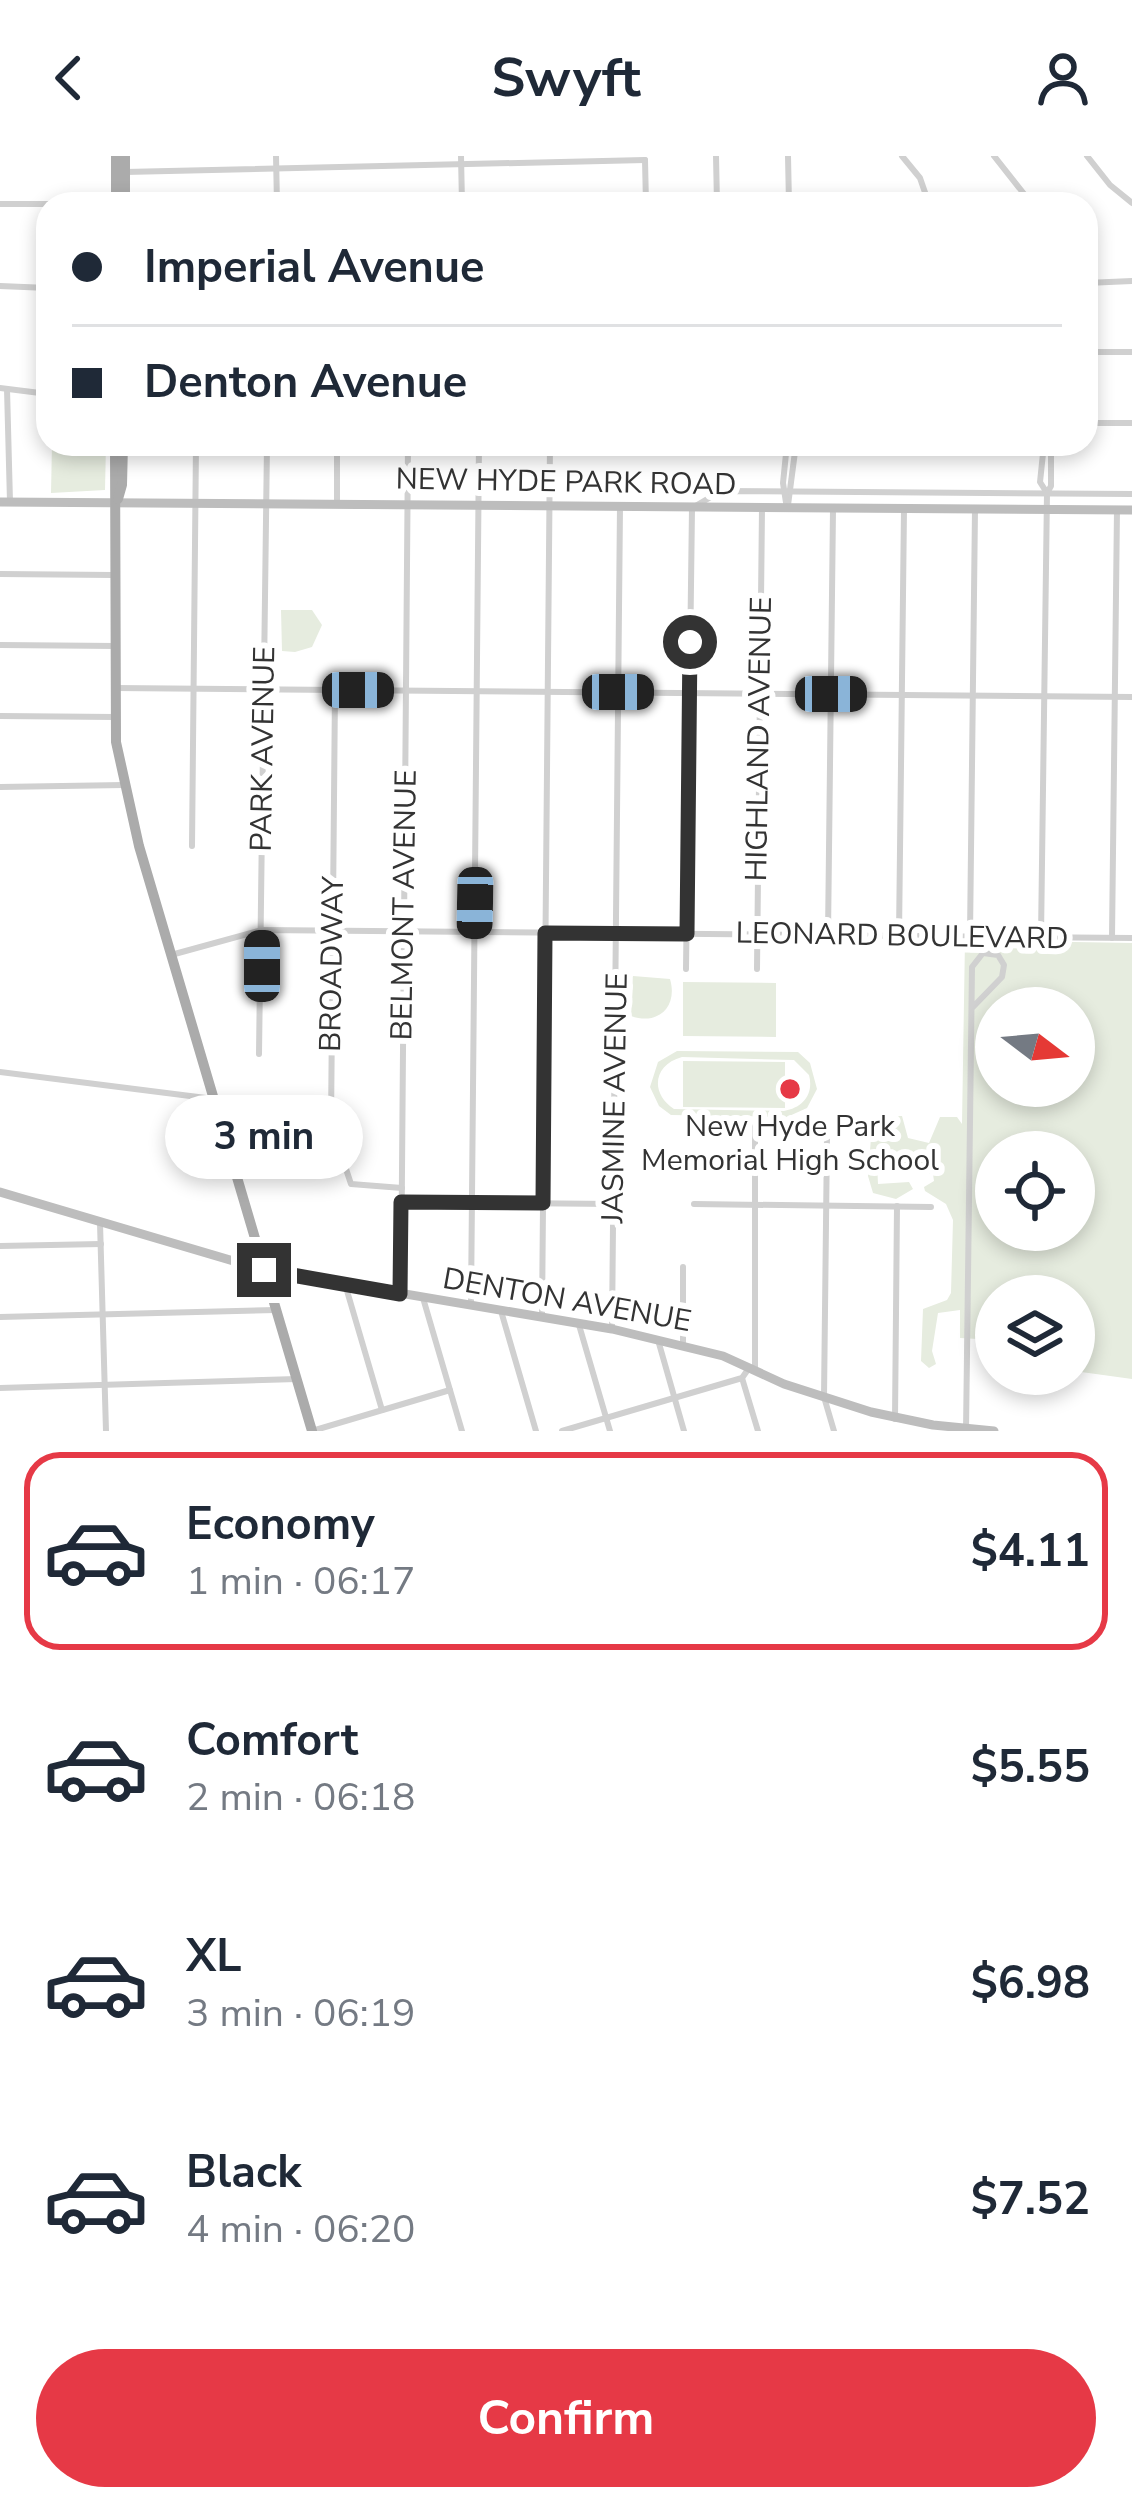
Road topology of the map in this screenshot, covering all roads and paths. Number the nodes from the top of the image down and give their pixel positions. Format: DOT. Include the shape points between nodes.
graph roads {
  1 [pos="121,156"];
  2 [pos="276,156"];
  3 [pos="716,156"];
  4 [pos="788,156"];
  5 [pos="902,156"];
  6 [pos="994,156"];
  7 [pos="1087,156"];
  8 [pos="645,158"];
  9 [pos="461,160"];
  10 [pos="277,168"];
  11 [pos="125,172"];
  12 [pos="120,192"];
  13 [pos="122,192"];
  14 [pos="278,192"];
  15 [pos="461,192"];
  16 [pos="646,192"];
  17 [pos="717,192"];
  18 [pos="789,192"];
  19 [pos="925,192"];
  20 [pos="1022,192"];
  21 [pos="1132,203"];
  22 [pos="0,204"];
  23 [pos="36,204"];
  24 [pos="1132,281"];
  25 [pos="1098,282"];
  26 [pos="0,286"];
  27 [pos="36,288"];
  28 [pos="1098,352"];
  29 [pos="1132,352"];
  30 [pos="3,388"];
  31 [pos="36,392"];
  32 [pos="1098,423"];
  33 [pos="1132,423"];
  34 [pos="120,456"];
  35 [pos="196,456"];
  36 [pos="267,456"];
  37 [pos="338,456"];
  38 [pos="408,456"];
  39 [pos="479,456"];
  40 [pos="550,456"];
  41 [pos="791,456"];
  42 [pos="1044,456"];
  43 [pos="787,492"];
  44 [pos="1047,494"];
  45 [pos="1132,494"];
  46 [pos="5,502"];
  47 [pos="117,502"];
  48 [pos="195,503"];
  49 [pos="266,503"];
  50 [pos="337,504"];
  51 [pos="408,505"];
  52 [pos="478,505"];
  53 [pos="549,506"];
  54 [pos="620,506"];
  55 [pos="692,508"];
  56 [pos="762,508"];
  57 [pos="832,508"];
  58 [pos="787,509"];
  59 [pos="904,509"];
  60 [pos="975,509"];
  61 [pos="1046,509"];
  62 [pos="1117,509"];
  63 [pos="1132,509"];
  64 [pos="0,574"];
  65 [pos="116,575"];
  66 [pos="0,645"];
  67 [pos="116,646"];
  68 [pos="115,688"];
  69 [pos="194,689"];
  70 [pos="264,689"];
  71 [pos="335,690"];
  72 [pos="406,691"];
  73 [pos="477,691"];
  74 [pos="548,692"];
  75 [pos="618,692"];
  76 [pos="690,693"];
  77 [pos="760,694"];
  78 [pos="831,694"];
  79 [pos="902,695"];
  80 [pos="972,696"];
  81 [pos="1044,696"];
  82 [pos="1114,697"];
  83 [pos="1132,697"];
  84 [pos="0,716"];
  85 [pos="115,717"];
  86 [pos="124,785"];
  87 [pos="0,787"];
  88 [pos="192,846"];
  89 [pos="262,930"];
  90 [pos="333,931"];
  91 [pos="404,932"];
  92 [pos="474,932"];
  93 [pos="545,933"];
  94 [pos="616,933"];
  95 [pos="687,934"];
  96 [pos="757,934"];
  97 [pos="829,935"];
  98 [pos="899,936"];
  99 [pos="970,936"];
  100 [pos="1041,937"];
  101 [pos="1112,938"];
  102 [pos="1132,938"];
  103 [pos="171,955"];
  104 [pos="686,969"];
  105 [pos="757,969"];
  106 [pos="972,1008"];
  107 [pos="259,1054"];
  108 [pos="0,1072"];
  109 [pos="214,1099"];
  110 [pos="755,1126"];
  111 [pos="827,1137"];
  112 [pos="401,1188"];
  113 [pos="0,1192"];
  114 [pos="401,1202"];
  115 [pos="472,1202"];
  116 [pos="543,1203"];
  117 [pos="614,1204"];
  118 [pos="694,1204"];
  119 [pos="755,1205"];
  120 [pos="826,1206"];
  121 [pos="897,1206"];
  122 [pos="931,1207"];
  123 [pos="100,1223"];
  124 [pos="101,1244"];
  125 [pos="0,1246"];
  126 [pos="683,1267"];
  127 [pos="264,1270"];
  128 [pos="345,1284"];
  129 [pos="400,1294"];
  130 [pos="423,1298"];
  131 [pos="471,1307"];
  132 [pos="276,1310"];
  133 [pos="501,1311"];
  134 [pos="103,1314"];
  135 [pos="0,1317"];
  136 [pos="542,1317"];
  137 [pos="578,1322"];
  138 [pos="612,1329"];
  139 [pos="658,1340"];
  140 [pos="683,1346"];
  141 [pos="752,1369"];
  142 [pos="742,1378"];
  143 [pos="297,1379"];
  144 [pos="105,1385"];
  145 [pos="0,1388"];
  146 [pos="451,1390"];
  147 [pos="824,1397"];
  148 [pos="675,1398"];
  149 [pos="382,1410"];
  150 [pos="606,1418"];
  151 [pos="895,1419"];
  152 [pos="966,1430"];
  153 [pos="106,1431"];
  154 [pos="312,1431"];
  155 [pos="463,1431"];
  156 [pos="536,1431"];
  157 [pos="562,1431"];
  158 [pos="610,1431"];
  159 [pos="684,1431"];
  160 [pos="758,1431"];
  161 [pos="834,1431"];
  162 [pos="994,1431"];
  1 -- 11 [label="main road"];
  1 -- 12 [label="main road"];
  2 -- 10 [label="street"];
  3 -- 17 [label="street"];
  4 -- 18 [label="street"];
  5 -- 19 [label="street"];
  6 -- 20 [label="street"];
  7 -- 21 [label="street"];
  8 -- 9 [label="street"];
  8 -- 16 [label="street"];
  9 -- 10 [label="street"];
  9 -- 15 [label="street"];
  10 -- 11 [label="street"];
  10 -- 14 [label="street"];
  11 -- 13 [label="main road"];
  22 -- 23 [label="street"];
  24 -- 25 [label="street"];
  26 -- 27 [label="street"];
  28 -- 29 [label="street"];
  30 -- 31 [label="street"];
  30 -- 46 [label="street"];
  32 -- 33 [label="street"];
  34 -- 47 [label="main road"];
  35 -- 48 [label="street"];
  36 -- 49 [label="street, PARK AVENUE"];
  37 -- 50 [label="street"];
  38 -- 51 [label="street, BELMONT AVENUE"];
  39 -- 52 [label="street"];
  40 -- 53 [label="street"];
  41 -- 43 [label="street"];
  42 -- 44 [label="street" via="1040,482"];
  43 -- 44 [label="street"];
  43 -- 55 [label="street" via="721,491"];
  43 -- 58 [label="street"];
  44 -- 45 [label="street"];
  44 -- 61 [label="street"];
  46 -- 47 [label="main road, NEW HYDE PARK ROAD"];
  47 -- 48 [label="main road, NEW HYDE PARK ROAD"];
  47 -- 65 [label="main road"];
  48 -- 49 [label="main road, NEW HYDE PARK ROAD"];
  48 -- 69 [label="street"];
  49 -- 50 [label="main road, NEW HYDE PARK ROAD"];
  49 -- 70 [label="street, PARK AVENUE"];
  50 -- 51 [label="main road, NEW HYDE PARK ROAD"];
  51 -- 52 [label="main road, NEW HYDE PARK ROAD"];
  51 -- 72 [label="street, BELMONT AVENUE"];
  52 -- 53 [label="main road, NEW HYDE PARK ROAD"];
  52 -- 73 [label="street"];
  53 -- 54 [label="main road, NEW HYDE PARK ROAD"];
  53 -- 74 [label="street"];
  54 -- 55 [label="main road, NEW HYDE PARK ROAD"];
  54 -- 75 [label="street, JASMINE AVENUE"];
  55 -- 56 [label="main road, NEW HYDE PARK ROAD"];
  55 -- 76 [label="street"];
  56 -- 58 [label="main road, NEW HYDE PARK ROAD"];
  56 -- 77 [label="street, HIGHLAND AVENUE"];
  57 -- 58 [label="main road, NEW HYDE PARK ROAD"];
  57 -- 59 [label="main road, NEW HYDE PARK ROAD"];
  57 -- 78 [label="street"];
  59 -- 60 [label="main road, NEW HYDE PARK ROAD"];
  59 -- 79 [label="street"];
  60 -- 61 [label="main road, NEW HYDE PARK ROAD"];
  60 -- 80 [label="street"];
  61 -- 62 [label="main road, NEW HYDE PARK ROAD"];
  61 -- 81 [label="street"];
  62 -- 63 [label="main road, NEW HYDE PARK ROAD"];
  62 -- 82 [label="street"];
  64 -- 65 [label="street"];
  65 -- 67 [label="main road"];
  66 -- 67 [label="street"];
  67 -- 68 [label="main road"];
  68 -- 69 [label="street"];
  68 -- 85 [label="main road"];
  69 -- 70 [label="street"];
  69 -- 88 [label="street"];
  70 -- 71 [label="street"];
  70 -- 89 [label="street, PARK AVENUE"];
  71 -- 72 [label="street"];
  71 -- 90 [label="street, BROADWAY"];
  72 -- 73 [label="street"];
  72 -- 91 [label="street, BELMONT AVENUE"];
  73 -- 74 [label="street"];
  73 -- 92 [label="street"];
  74 -- 75 [label="street"];
  74 -- 93 [label="street"];
  75 -- 76 [label="street"];
  75 -- 94 [label="street, JASMINE AVENUE"];
  76 -- 77 [label="street"];
  76 -- 95 [label="street"];
  77 -- 78 [label="street"];
  77 -- 96 [label="street, HIGHLAND AVENUE"];
  78 -- 79 [label="street"];
  78 -- 97 [label="street"];
  79 -- 80 [label="street"];
  79 -- 98 [label="street"];
  80 -- 81 [label="street"];
  80 -- 99 [label="street"];
  81 -- 82 [label="street"];
  81 -- 100 [label="street"];
  82 -- 83 [label="street"];
  82 -- 101 [label="street"];
  84 -- 85 [label="street"];
  85 -- 86 [label="main road"];
  86 -- 87 [label="street"];
  86 -- 103 [label="main road"];
  89 -- 90 [label="street, LEONARD BOULEVARD"];
  89 -- 103 [label="street, LEONARD BOULEVARD"];
  89 -- 107 [label="street, PARK AVENUE"];
  90 -- 91 [label="street, LEONARD BOULEVARD"];
  90 -- 112 [label="street, BROADWAY" via="334,1137 351,1184"];
  91 -- 92 [label="street, LEONARD BOULEVARD"];
  91 -- 112 [label="street, BELMONT AVENUE"];
  92 -- 93 [label="street, LEONARD BOULEVARD"];
  92 -- 115 [label="street"];
  93 -- 94 [label="street, LEONARD BOULEVARD"];
  93 -- 116 [label="street"];
  94 -- 95 [label="street, LEONARD BOULEVARD"];
  94 -- 117 [label="street, JASMINE AVENUE"];
  95 -- 96 [label="street, LEONARD BOULEVARD"];
  95 -- 104 [label="street"];
  96 -- 97 [label="street, LEONARD BOULEVARD"];
  96 -- 105 [label="street, HIGHLAND AVENUE"];
  97 -- 98 [label="street, LEONARD BOULEVARD"];
  98 -- 99 [label="street, LEONARD BOULEVARD"];
  99 -- 100 [label="street, LEONARD BOULEVARD"];
  100 -- 101 [label="street, LEONARD BOULEVARD"];
  101 -- 102 [label="street, LEONARD BOULEVARD"];
  103 -- 109 [label="main road"];
  106 -- 106 [label="street" via="1001,977 998,955 983,953 974,962"];
  106 -- 152 [label="street"];
  108 -- 109 [label="street"];
  109 -- 127 [label="main road"];
  110 -- 119 [label="street"];
  111 -- 120 [label="street"];
  112 -- 114 [label="street, BELMONT AVENUE"];
  113 -- 123 [label="main road, DENTON AVENUE"];
  114 -- 115 [label="street"];
  114 -- 129 [label="street, BELMONT AVENUE"];
  115 -- 116 [label="street"];
  115 -- 131 [label="street"];
  116 -- 117 [label="street"];
  116 -- 136 [label="street"];
  117 -- 138 [label="street, JASMINE AVENUE"];
  118 -- 119 [label="street"];
  119 -- 120 [label="street"];
  119 -- 141 [label="street"];
  120 -- 121 [label="street"];
  120 -- 147 [label="street"];
  121 -- 122 [label="street"];
  121 -- 151 [label="street"];
  123 -- 124 [label="street"];
  123 -- 127 [label="main road, DENTON AVENUE"];
  124 -- 125 [label="street"];
  124 -- 134 [label="street"];
  126 -- 140 [label="street"];
  127 -- 128 [label="main road, DENTON AVENUE"];
  127 -- 132 [label="main road"];
  128 -- 129 [label="main road, DENTON AVENUE"];
  128 -- 149 [label="street"];
  129 -- 130 [label="main road, DENTON AVENUE"];
  130 -- 131 [label="main road, DENTON AVENUE"];
  130 -- 146 [label="street"];
  131 -- 133 [label="main road, DENTON AVENUE"];
  132 -- 134 [label="street"];
  132 -- 143 [label="main road"];
  133 -- 136 [label="main road, DENTON AVENUE"];
  133 -- 156 [label="street"];
  134 -- 135 [label="street"];
  134 -- 144 [label="street"];
  136 -- 137 [label="main road, DENTON AVENUE"];
  137 -- 138 [label="main road, DENTON AVENUE"];
  137 -- 150 [label="street"];
  138 -- 139 [label="main road, DENTON AVENUE"];
  139 -- 140 [label="main road, DENTON AVENUE"];
  139 -- 148 [label="street"];
  140 -- 141 [label="main road, DENTON AVENUE"];
  141 -- 142 [label="street"];
  141 -- 147 [label="main road, DENTON AVENUE"];
  142 -- 148 [label="street"];
  142 -- 160 [label="street"];
  143 -- 144 [label="street"];
  143 -- 154 [label="main road"];
  144 -- 145 [label="street"];
  144 -- 153 [label="street"];
  146 -- 149 [label="street"];
  146 -- 155 [label="street"];
  147 -- 151 [label="main road, DENTON AVENUE"];
  147 -- 161 [label="street"];
  148 -- 150 [label="street"];
  148 -- 159 [label="street"];
  149 -- 154 [label="street"];
  150 -- 157 [label="street"];
  150 -- 158 [label="street"];
  151 -- 152 [label="main road, DENTON AVENUE"];
  152 -- 162 [label="main road, DENTON AVENUE"];
}
